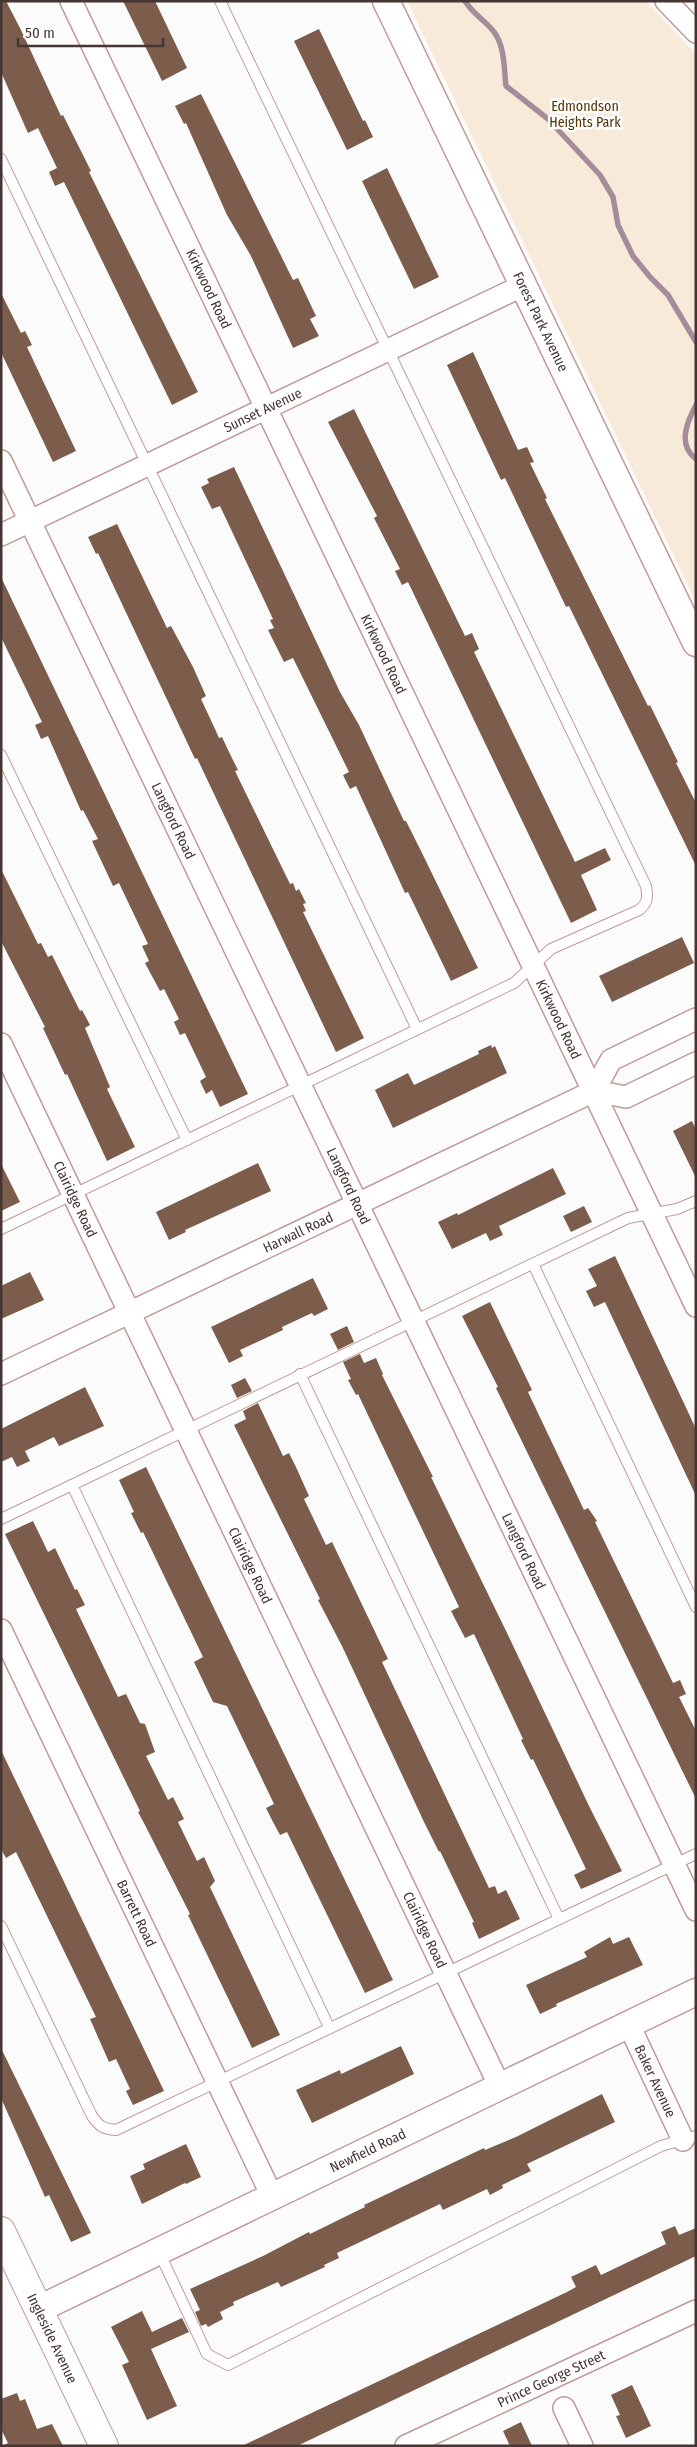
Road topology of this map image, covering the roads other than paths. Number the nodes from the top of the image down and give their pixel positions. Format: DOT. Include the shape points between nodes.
graph roads {
  1 [pos="71,1"];
  2 [pos="220,1"];
  3 [pos="386,1"];
  4 [pos="666,1"];
  5 [pos="696,32"];
  6 [pos="1,159"];
  7 [pos="524,284"];
  8 [pos="388,350"];
  9 [pos="266,409"];
  10 [pos="1,461"];
  11 [pos="148,465"];
  12 [pos="30,521"];
  13 [pos="1,535"];
  14 [pos="696,643"];
  15 [pos="1,755"];
  16 [pos="532,966"];
  17 [pos="696,1019"];
  18 [pos="417,1029"];
  19 [pos="1,1044"];
  20 [pos="696,1063"];
  21 [pos="300,1087"];
  22 [pos="594,1091"];
  23 [pos="187,1140"];
  24 [pos="74,1195"];
  25 [pos="696,1201"];
  26 [pos="358,1204"];
  27 [pos="651,1214"];
  28 [pos="1,1230"];
  29 [pos="533,1264"];
  30 [pos="696,1306"];
  31 [pos="130,1312"];
  32 [pos="413,1323"];
  33 [pos="1,1374"];
  34 [pos="300,1374"];
  35 [pos="187,1430"];
  36 [pos="72,1485"];
  37 [pos="1,1519"];
  38 [pos="696,1607"];
  39 [pos="1,1630"];
  40 [pos="696,1854"];
  41 [pos="673,1865"];
  42 [pos="696,1910"];
  43 [pos="559,1919"];
  44 [pos="1,1926"];
  45 [pos="445,1972"];
  46 [pos="696,1992"];
  47 [pos="629,2025"];
  48 [pos="329,2027"];
  49 [pos="216,2082"];
  50 [pos="500,2087"];
  51 [pos="689,2138"];
  52 [pos="272,2196"];
  53 [pos="2,2233"];
  54 [pos="159,2251"];
  55 [pos="39,2309"];
  56 [pos="696,2311"];
  57 [pos="564,2408"];
  58 [pos="104,2446"];
  59 [pos="406,2446"];
  60 [pos="582,2446"];
  1 -- 9 [label="street, Kirkwood Road"];
  2 -- 8 [label="lane"];
  3 -- 7 [label="street, Forest Park Avenue"];
  4 -- 5 [label="street"];
  6 -- 11 [label="lane"];
  7 -- 8 [label="street, Sunset Avenue"];
  7 -- 14 [label="street, Forest Park Avenue"];
  8 -- 9 [label="street, Sunset Avenue"];
  8 -- 16 [label="lane" via="646,886 648,897 639,910 551,949"];
  9 -- 11 [label="street, Sunset Avenue"];
  9 -- 16 [label="street, Kirkwood Road"];
  10 -- 12 [label="street, Langford Road"];
  11 -- 12 [label="street, Sunset Avenue"];
  11 -- 18 [label="lane"];
  12 -- 13 [label="street, Sunset Avenue"];
  12 -- 21 [label="street, Langford Road"];
  15 -- 23 [label="lane"];
  16 -- 18 [label="lane" via="514,983"];
  16 -- 22 [label="street, Kirkwood Road"];
  17 -- 22 [label="street" via="610,1060"];
  18 -- 21 [label="lane"];
  19 -- 24 [label="street, Clairidge Road"];
  20 -- 22 [label="street" via="626,1098"];
  21 -- 23 [label="lane"];
  21 -- 26 [label="street, Langford Road"];
  22 -- 26 [label="street, Harwall Road"];
  22 -- 27 [label="street, Kirkwood Road"];
  23 -- 24 [label="lane"];
  24 -- 28 [label="lane"];
  24 -- 31 [label="street, Clairidge Road"];
  25 -- 27 [label="lane" via="678,1209"];
  26 -- 31 [label="street, Harwall Road"];
  26 -- 32 [label="street, Langford Road"];
  27 -- 29 [label="lane" via="628,1218"];
  27 -- 30 [label="street, Kirkwood Road"];
  29 -- 32 [label="lane"];
  29 -- 38 [label="lane"];
  31 -- 33 [label="street, Harwall Road"];
  31 -- 35 [label="street, Clairidge Road"];
  32 -- 34 [label="lane"];
  32 -- 41 [label="street, Langford Road"];
  34 -- 35 [label="lane"];
  34 -- 43 [label="lane"];
  35 -- 36 [label="lane"];
  35 -- 45 [label="street, Clairidge Road"];
  36 -- 37 [label="lane"];
  36 -- 48 [label="lane"];
  39 -- 49 [label="street, Barrett Road"];
  40 -- 41 [label="lane"];
  41 -- 42 [label="street, Langford Road"];
  41 -- 43 [label="lane"];
  43 -- 45 [label="lane"];
  44 -- 49 [label="lane" via="99,2126 116,2130"];
  45 -- 48 [label="lane"];
  45 -- 50 [label="street, Clairidge Road"];
  46 -- 47 [label="street, Newfield Road"];
  47 -- 50 [label="street, Newfield Road"];
  47 -- 51 [label="street, Baker Avenue"];
  48 -- 49 [label="lane"];
  49 -- 52 [label="street, Barrett Road"];
  50 -- 52 [label="street, Newfield Road"];
  51 -- 54 [label="lane" via="660,2146 228,2365 207,2354"];
  52 -- 54 [label="street, Newfield Road"];
  53 -- 55 [label="main road, Ingleside Avenue"];
  54 -- 55 [label="street, Newfield Road"];
  55 -- 58 [label="main road, Ingleside Avenue"];
  56 -- 59 [label="street, Prince George Street"];
  57 -- 60 [label="street"];
}
